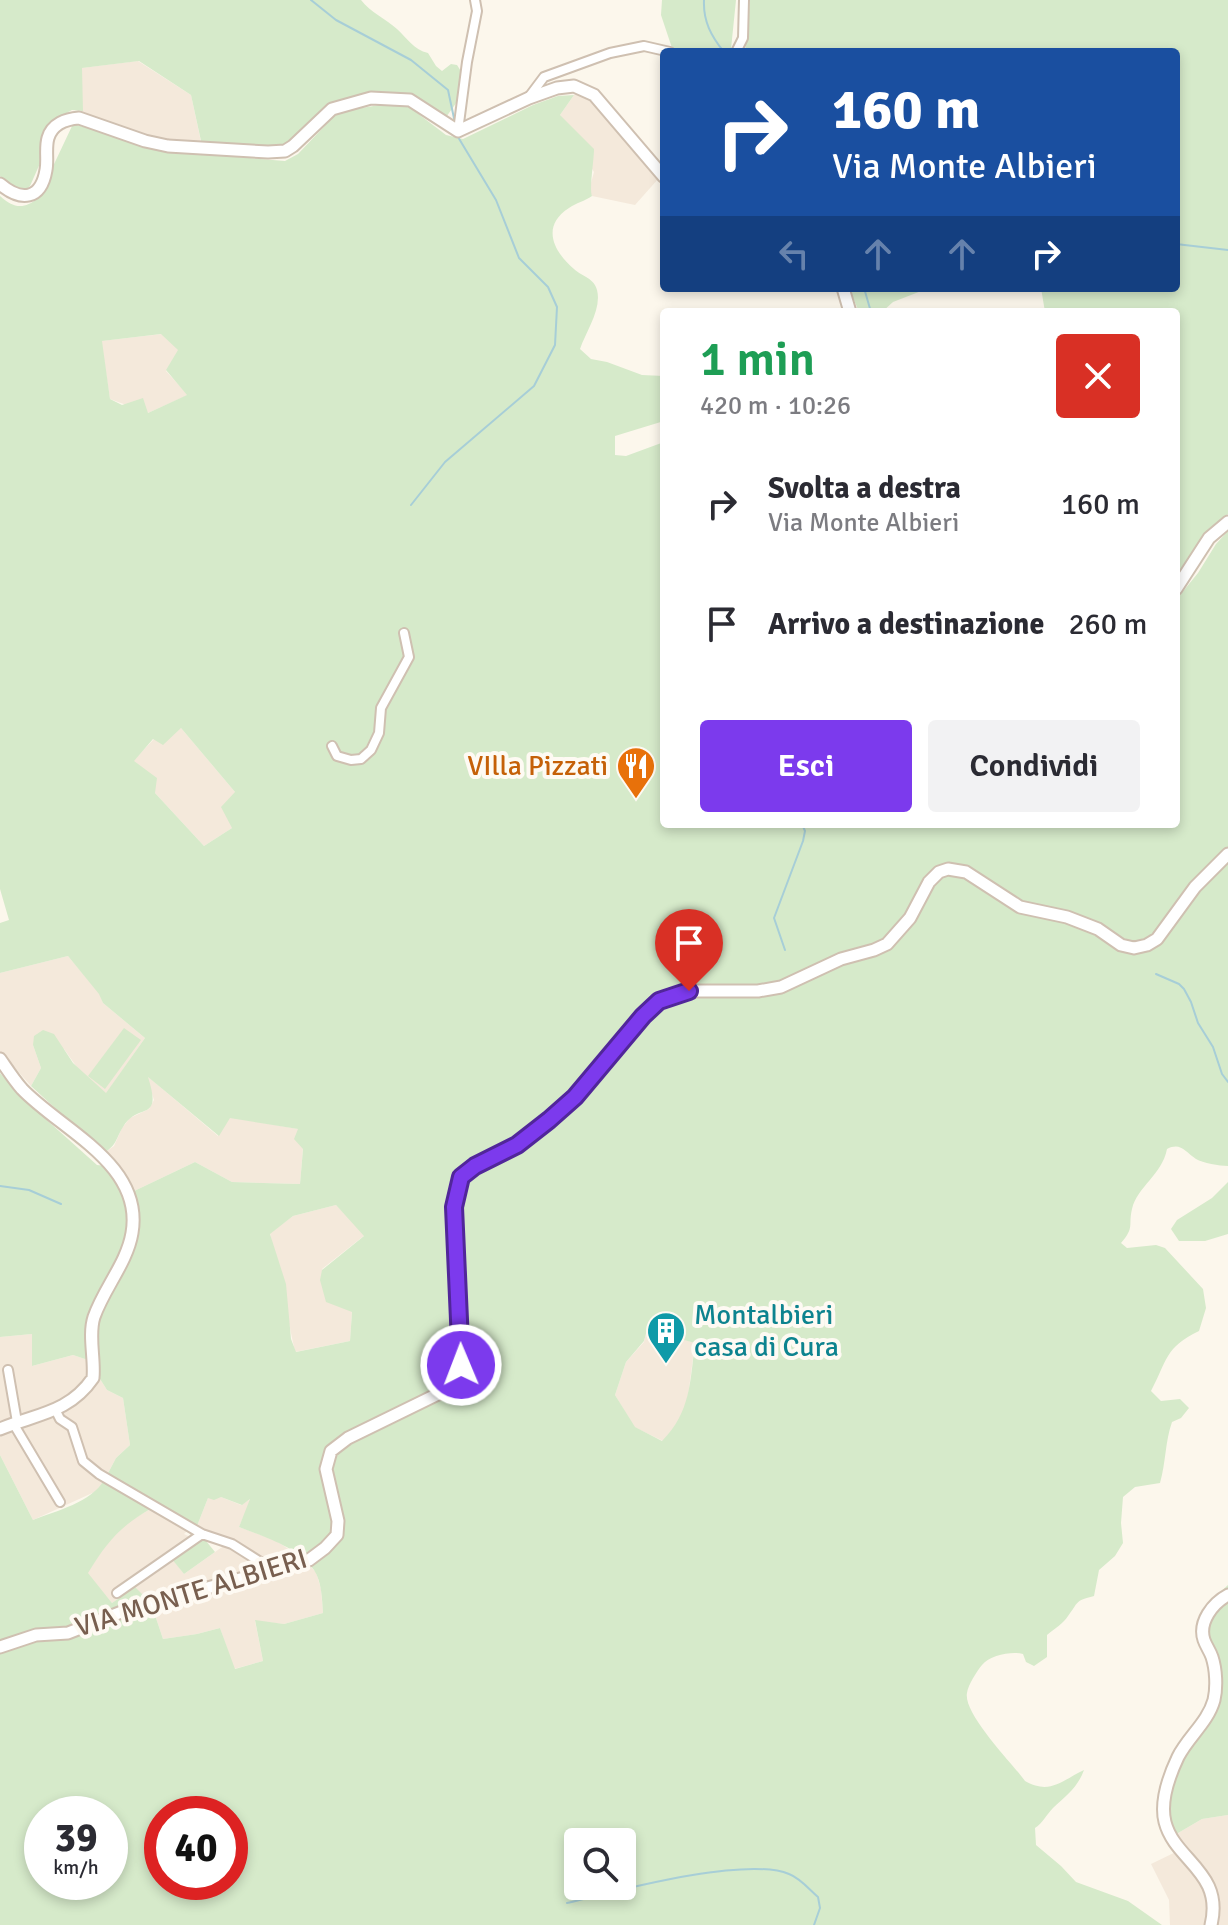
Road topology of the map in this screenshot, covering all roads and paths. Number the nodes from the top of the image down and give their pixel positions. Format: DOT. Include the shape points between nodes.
graph roads {
  1 [pos="475,0"];
  2 [pos="744,0"];
  3 [pos="738,48"];
  4 [pos="660,50"];
  5 [pos="529,98"];
  6 [pos="457,130"];
  7 [pos="660,172"];
  8 [pos="0,184"];
  9 [pos="1228,522"];
  10 [pos="1180,583"];
  11 [pos="404,633"];
  12 [pos="332,746"];
  13 [pos="1228,854"];
  14 [pos="0,1059"];
  15 [pos="8,1370"];
  16 [pos="56,1411"];
  17 [pos="15,1423"];
  18 [pos="0,1429"];
  19 [pos="60,1502"];
  20 [pos="202,1534"];
  21 [pos="273,1570"];
  22 [pos="117,1593"];
  23 [pos="1228,1595"];
  24 [pos="0,1647"];
  25 [pos="1211,1925"];
  1 -- 6 [label="street"];
  2 -- 3 [label="street"];
  4 -- 5 [label="street" via="644,46 610,53 544,77"];
  5 -- 6 [label="street"];
  5 -- 7 [label="street" via="574,86 594,95"];
  6 -- 8 [label="street" via="410,100 371,98 332,109 285,151 168,146 69,119 48,137 40,189 30,196 18,195"];
  9 -- 10 [label="street" via="1209,538"];
  11 -- 12 [label="street" via="409,657 381,708 371,750 351,760 337,756"];
  13 -- 21 [label="street, VIA MONTE ALBIERI" via="1147,945 1121,945 1067,917 1020,907 966,872 948,869 929,882 910,918 887,944 874,950 781,987 689,991 659,1001 575,1097 517,1145 461,1177 454,1207 461,1365 438,1394 331,1451 326,1469 337,1535 309,1560"];
  14 -- 16 [label="street" via="22,1089 110,1164 132,1204 128,1246 94,1317 93,1378"];
  15 -- 17 [label="street"];
  16 -- 17 [label="street"];
  16 -- 20 [label="street" via="72,1427 90,1467"];
  17 -- 18 [label="street"];
  17 -- 19 [label="street"];
  20 -- 21 [label="street" via="232,1544"];
  20 -- 22 [label="street"];
  21 -- 24 [label="street, VIA MONTE ALBIERI" via="124,1611 68,1633 36,1635"];
  23 -- 25 [label="street" via="1213,1605 1202,1637 1213,1657 1213,1702 1179,1755 1162,1802 1171,1836 1212,1895"];
}
